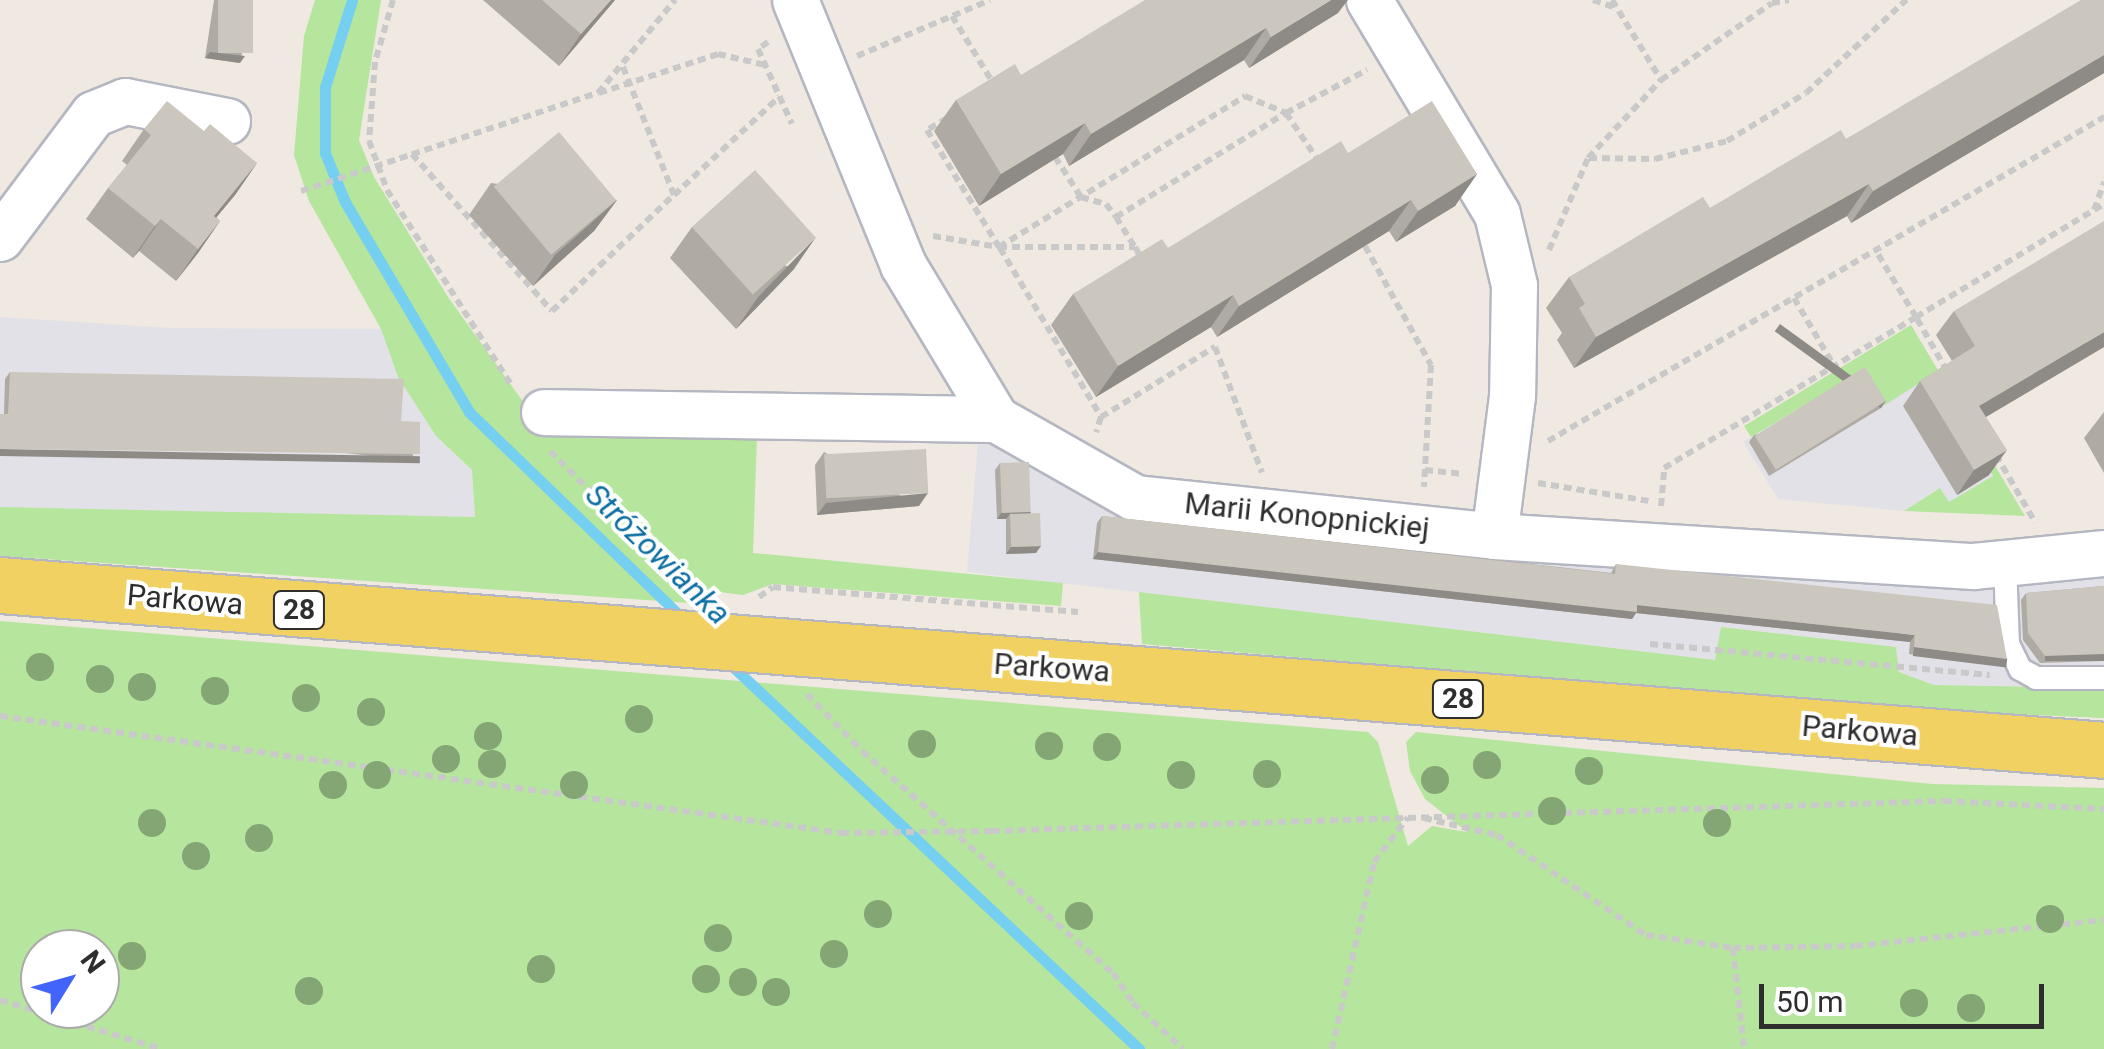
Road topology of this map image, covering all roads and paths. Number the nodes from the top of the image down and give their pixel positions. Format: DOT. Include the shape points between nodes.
graph roads {
  1 [pos="393,0"];
  2 [pos="675,0"];
  3 [pos="795,0"];
  4 [pos="990,0"];
  5 [pos="1369,0"];
  6 [pos="1593,0"];
  7 [pos="1612,0"];
  8 [pos="1789,0"];
  9 [pos="1906,0"];
  10 [pos="1618,9"];
  11 [pos="952,16"];
  12 [pos="622,64"];
  13 [pos="765,65"];
  14 [pos="1372,67"];
  15 [pos="824,70"];
  16 [pos="1661,80"];
  17 [pos="629,82"];
  18 [pos="598,93"];
  19 [pos="982,96"];
  20 [pos="780,97"];
  21 [pos="954,112"];
  22 [pos="1286,113"];
  23 [pos="2104,117"];
  24 [pos="226,121"];
  25 [pos="412,154"];
  26 [pos="1055,157"];
  27 [pos="1588,158"];
  28 [pos="378,166"];
  29 [pos="1328,174"];
  30 [pos="2104,182"];
  31 [pos="301,191"];
  32 [pos="674,195"];
  33 [pos="1080,197"];
  34 [pos="2104,204"];
  35 [pos="2094,210"];
  36 [pos="1116,217"];
  37 [pos="888,228"];
  38 [pos="0,238"];
  39 [pos="1364,246"];
  40 [pos="999,247"];
  41 [pos="1135,247"];
  42 [pos="1876,251"];
  43 [pos="1543,263"];
  44 [pos="1151,272"];
  45 [pos="1794,298"];
  46 [pos="1916,318"];
  47 [pos="1834,366"];
  48 [pos="1956,386"];
  49 [pos="535,409"];
  50 [pos="1101,417"];
  51 [pos="996,419"];
  52 [pos="1986,438"];
  53 [pos="1084,468"];
  54 [pos="1425,470"];
  55 [pos="1502,472"];
  56 [pos="1681,506"];
  57 [pos="1277,512"];
  58 [pos="2054,522"];
  59 [pos="2037,524"];
  60 [pos="1659,526"];
  61 [pos="1422,528"];
  62 [pos="1494,536"];
  63 [pos="2011,543"];
  64 [pos="2104,553"];
  65 [pos="0,586"];
  66 [pos="713,593"];
  67 [pos="750,598"];
  68 [pos="1078,612"];
  69 [pos="1650,644"];
  70 [pos="2014,657"];
  71 [pos="812,674"];
  72 [pos="2104,678"];
  73 [pos="0,716"];
  74 [pos="2104,750"];
  75 [pos="2104,809"];
  76 [pos="1410,815"];
  77 [pos="2104,920"];
  78 [pos="1732,948"];
  79 [pos="0,1000"];
  80 [pos="161,1049"];
  81 [pos="1183,1049"];
  82 [pos="1332,1049"];
  83 [pos="1744,1049"];
  1 -- 28 [label="path" via="374,62 369,141"];
  2 -- 12 [label="path"];
  3 -- 15 [label="street, Marii Konopnickiej"];
  4 -- 11 [label="path"];
  5 -- 55 [label="street" via="1497,214 1514,285"];
  6 -- 10 [label="path"];
  7 -- 10 [label="path"];
  8 -- 16 [label="path" via="1772,3"];
  9 -- 27 [label="path" via="1806,93 1727,141 1655,159"];
  10 -- 16 [label="path"];
  11 -- 15 [label="path"];
  11 -- 19 [label="path" via="996,87"];
  12 -- 17 [label="path"];
  12 -- 18 [label="path"];
  13 -- 17 [label="path" via="718,54"];
  14 -- 22 [label="path"];
  15 -- 37 [label="street, Marii Konopnickiej"];
  16 -- 27 [label="path"];
  17 -- 18 [label="path"];
  17 -- 32 [label="path"];
  18 -- 25 [label="path"];
  20 -- 32 [label="path"];
  21 -- 40 [label="path" via="927,130"];
  22 -- 29 [label="path"];
  22 -- 33 [label="path" via="1245,96"];
  22 -- 36 [label="path"];
  23 -- 42 [label="path"];
  24 -- 38 [label="street" via="126,102 93,114"];
  25 -- 28 [label="path"];
  25 -- 32 [label="path" via="552,311"];
  26 -- 33 [label="path"];
  27 -- 43 [label="path"];
  28 -- 31 [label="path"];
  28 -- 49 [label="path" via="386,190"];
  30 -- 35 [label="path"];
  33 -- 36 [label="path" via="1106,204"];
  33 -- 40 [label="path"];
  34 -- 35 [label="path"];
  35 -- 46 [label="path"];
  36 -- 41 [label="path"];
  37 -- 40 [label="path"];
  37 -- 51 [label="street, Marii Konopnickiej" via="903,265"];
  39 -- 54 [label="path" via="1431,365"];
  40 -- 41 [label="path"];
  40 -- 50 [label="path"];
  41 -- 44 [label="path"];
  42 -- 45 [label="path"];
  42 -- 46 [label="path"];
  45 -- 47 [label="path"];
  45 -- 55 [label="path"];
  46 -- 47 [label="path"];
  46 -- 48 [label="path"];
  47 -- 60 [label="path" via="1664,468"];
  49 -- 51 [label="street"];
  49 -- 66 [label="path" via="543,443 578,483 683,578"];
  50 -- 53 [label="path"];
  50 -- 57 [label="path" via="1216,347"];
  51 -- 53 [label="street, Marii Konopnickiej"];
  52 -- 59 [label="path"];
  53 -- 57 [label="street, Marii Konopnickiej" via="1135,498"];
  54 -- 55 [label="path"];
  54 -- 61 [label="path"];
  55 -- 60 [label="path"];
  55 -- 62 [label="street"];
  56 -- 60 [label="path"];
  57 -- 61 [label="street, Marii Konopnickiej"];
  58 -- 59 [label="path"];
  59 -- 63 [label="path"];
  60 -- 62 [label="street, Marii Konopnickiej"];
  60 -- 63 [label="street, Marii Konopnickiej"];
  61 -- 62 [label="street, Marii Konopnickiej"];
  63 -- 64 [label="street, Marii Konopnickiej"];
  63 -- 70 [label="lane" via="2008,644"];
  65 -- 71 [label="main road, Parkowa / 28" via="597,634"];
  67 -- 68 [label="path" via="774,587"];
  69 -- 70 [label="path" via="1753,649 1983,678"];
  70 -- 72 [label="lane" via="2036,678"];
  71 -- 74 [label="main road, Parkowa / 28"];
  71 -- 81 [label="path" via="862,751 1113,973 1133,1003"];
  73 -- 76 [label="path, bridge" via="841,833"];
  75 -- 76 [label="path" via="1944,801"];
  76 -- 78 [label="path" via="1497,834 1646,934"];
  76 -- 82 [label="path" via="1374,862"];
  77 -- 78 [label="path" via="1856,946"];
  78 -- 83 [label="path"];
  79 -- 80 [label="path"];
}
